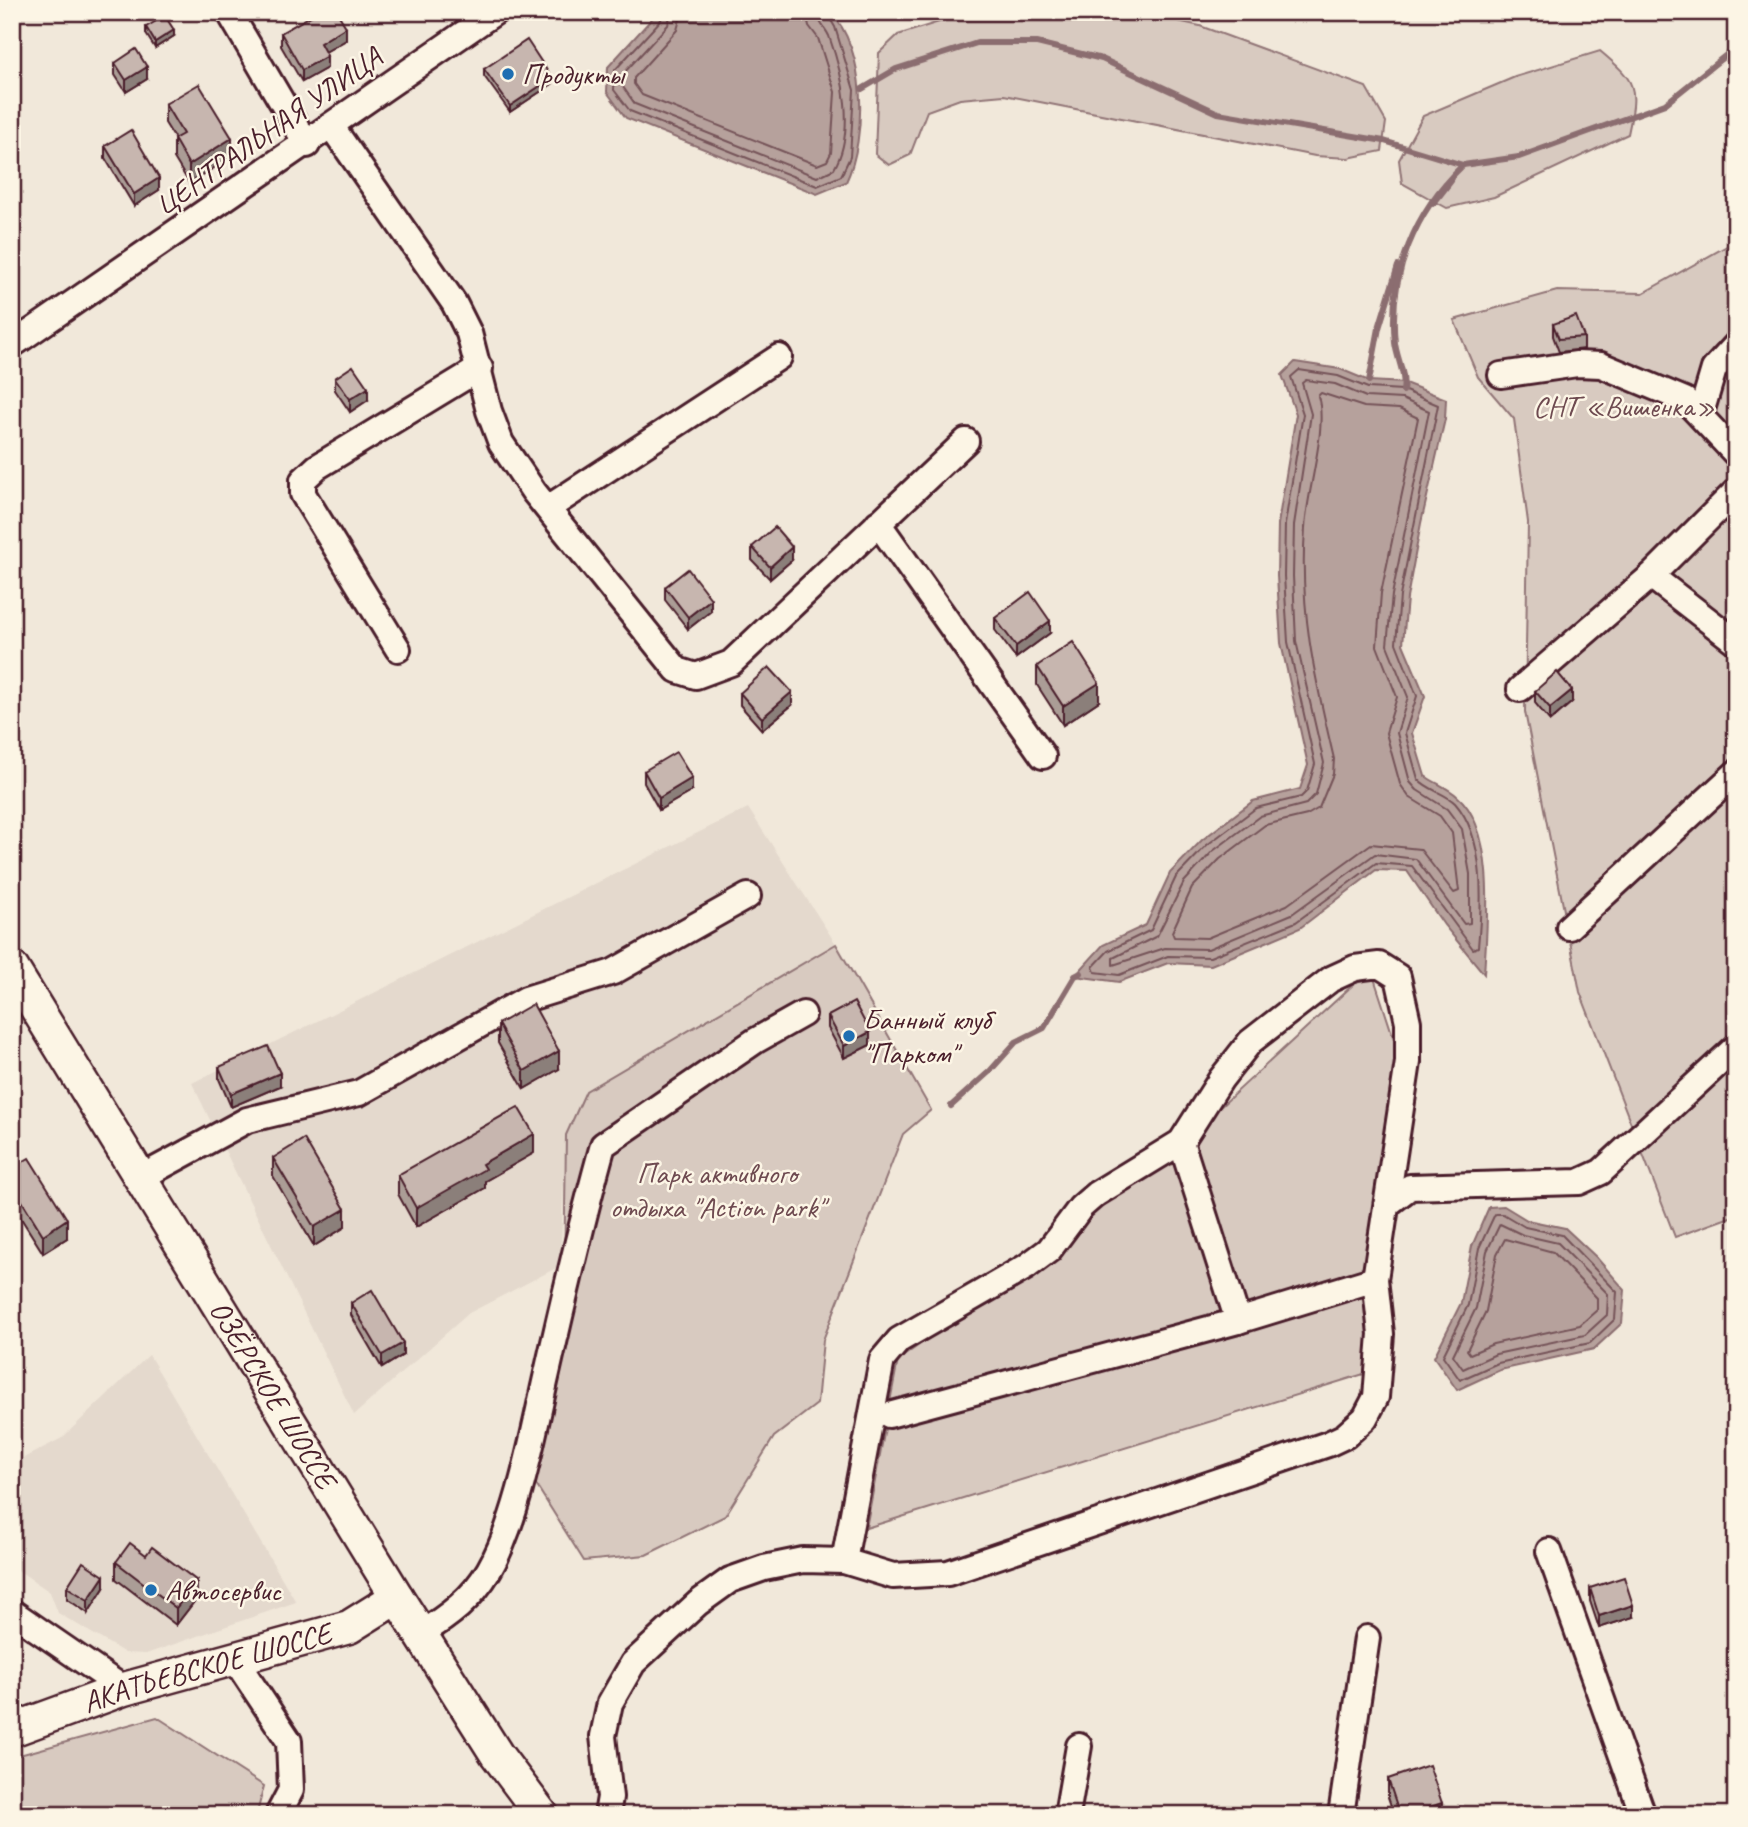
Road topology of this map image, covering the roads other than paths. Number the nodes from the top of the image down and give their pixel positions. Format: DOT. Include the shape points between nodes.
graph roads {
  1 [pos="229,12"];
  2 [pos="495,12"];
  3 [pos="332,127"];
  4 [pos="307,145"];
  5 [pos="12,345"];
  6 [pos="1736,345"];
  7 [pos="779,357"];
  8 [pos="480,368"];
  9 [pos="1501,375"];
  10 [pos="1701,413"];
  11 [pos="966,440"];
  12 [pos="1736,454"];
  13 [pos="1736,491"];
  14 [pos="548,508"];
  15 [pos="878,523"];
  16 [pos="1651,576"];
  17 [pos="1736,642"];
  18 [pos="398,649"];
  19 [pos="1520,689"];
  20 [pos="1042,755"];
  21 [pos="1736,773"];
  22 [pos="748,896"];
  23 [pos="1569,927"];
  24 [pos="12,968"];
  25 [pos="803,1014"];
  26 [pos="1736,1047"];
  27 [pos="1181,1142"];
  28 [pos="140,1178"];
  29 [pos="1389,1203"];
  30 [pos="1375,1279"];
  31 [pos="1238,1321"];
  32 [pos="889,1415"];
  33 [pos="1549,1551"];
  34 [pos="844,1561"];
  35 [pos="397,1597"];
  36 [pos="12,1612"];
  37 [pos="420,1634"];
  38 [pos="1367,1638"];
  39 [pos="234,1658"];
  40 [pos="124,1689"];
  41 [pos="12,1730"];
  42 [pos="1079,1746"];
  43 [pos="1343,1812"];
  44 [pos="278,1815"];
  45 [pos="542,1815"];
  46 [pos="607,1815"];
  47 [pos="1067,1815"];
  48 [pos="1643,1815"];
  1 -- 4 [label="street"];
  2 -- 3 [label="street, ЦЕНТРАЛЬНАЯ УЛИЦА"];
  3 -- 4 [label="street, ЦЕНТРАЛЬНАЯ УЛИЦА"];
  3 -- 8 [label="street" via="454,303"];
  4 -- 5 [label="street, ЦЕНТРАЛЬНАЯ УЛИЦА"];
  6 -- 10 [label="street" via="1714,369"];
  7 -- 14 [label="street"];
  8 -- 14 [label="street" via="501,443"];
  8 -- 18 [label="street" via="303,480 303,494"];
  9 -- 10 [label="street" via="1601,365 1685,400"];
  10 -- 12 [label="street"];
  11 -- 15 [label="street"];
  13 -- 16 [label="street"];
  14 -- 15 [label="street" via="677,670 696,676 731,663"];
  15 -- 20 [label="street"];
  16 -- 17 [label="street"];
  16 -- 19 [label="street"];
  21 -- 23 [label="street"];
  22 -- 28 [label="street" via="613,972 526,999 359,1093 247,1120"];
  24 -- 28 [label="main road, ОЗЁРСКОЕ ШОССЕ"];
  25 -- 37 [label="street" via="755,1041 603,1145 530,1451 501,1543 468,1599"];
  26 -- 29 [label="street" via="1601,1172 1579,1182 1409,1187"];
  27 -- 29 [label="street" via="1250,1042 1331,979 1355,968 1379,965 1398,977 1408,1022 1408,1062"];
  27 -- 31 [label="street"];
  27 -- 34 [label="street" via="1096,1194 1049,1250 1026,1267 899,1340 882,1360"];
  28 -- 35 [label="main road, ОЗЁРСКОЕ ШОССЕ"];
  29 -- 30 [label="street"];
  30 -- 31 [label="street"];
  30 -- 34 [label="street" via="1381,1334 1376,1397 1365,1418 1345,1436 948,1573 893,1576"];
  31 -- 32 [label="street"];
  33 -- 48 [label="street"];
  34 -- 46 [label="street" via="803,1560 730,1580 633,1663 610,1703 603,1736 610,1797"];
  35 -- 37 [label="main road, ОЗЁРСКОЕ ШОССЕ"];
  35 -- 39 [label="main road, АКАТЬЕВСКОЕ ШОССЕ" via="349,1627"];
  36 -- 40 [label="street"];
  37 -- 45 [label="main road, ОЗЁРСКОЕ ШОССЕ" via="497,1755"];
  38 -- 43 [label="street"];
  39 -- 40 [label="main road, АКАТЬЕВСКОЕ ШОССЕ"];
  39 -- 44 [label="street" via="289,1741 292,1790"];
  40 -- 41 [label="main road, АКАТЬЕВСКОЕ ШОССЕ"];
  42 -- 47 [label="street"];
}
